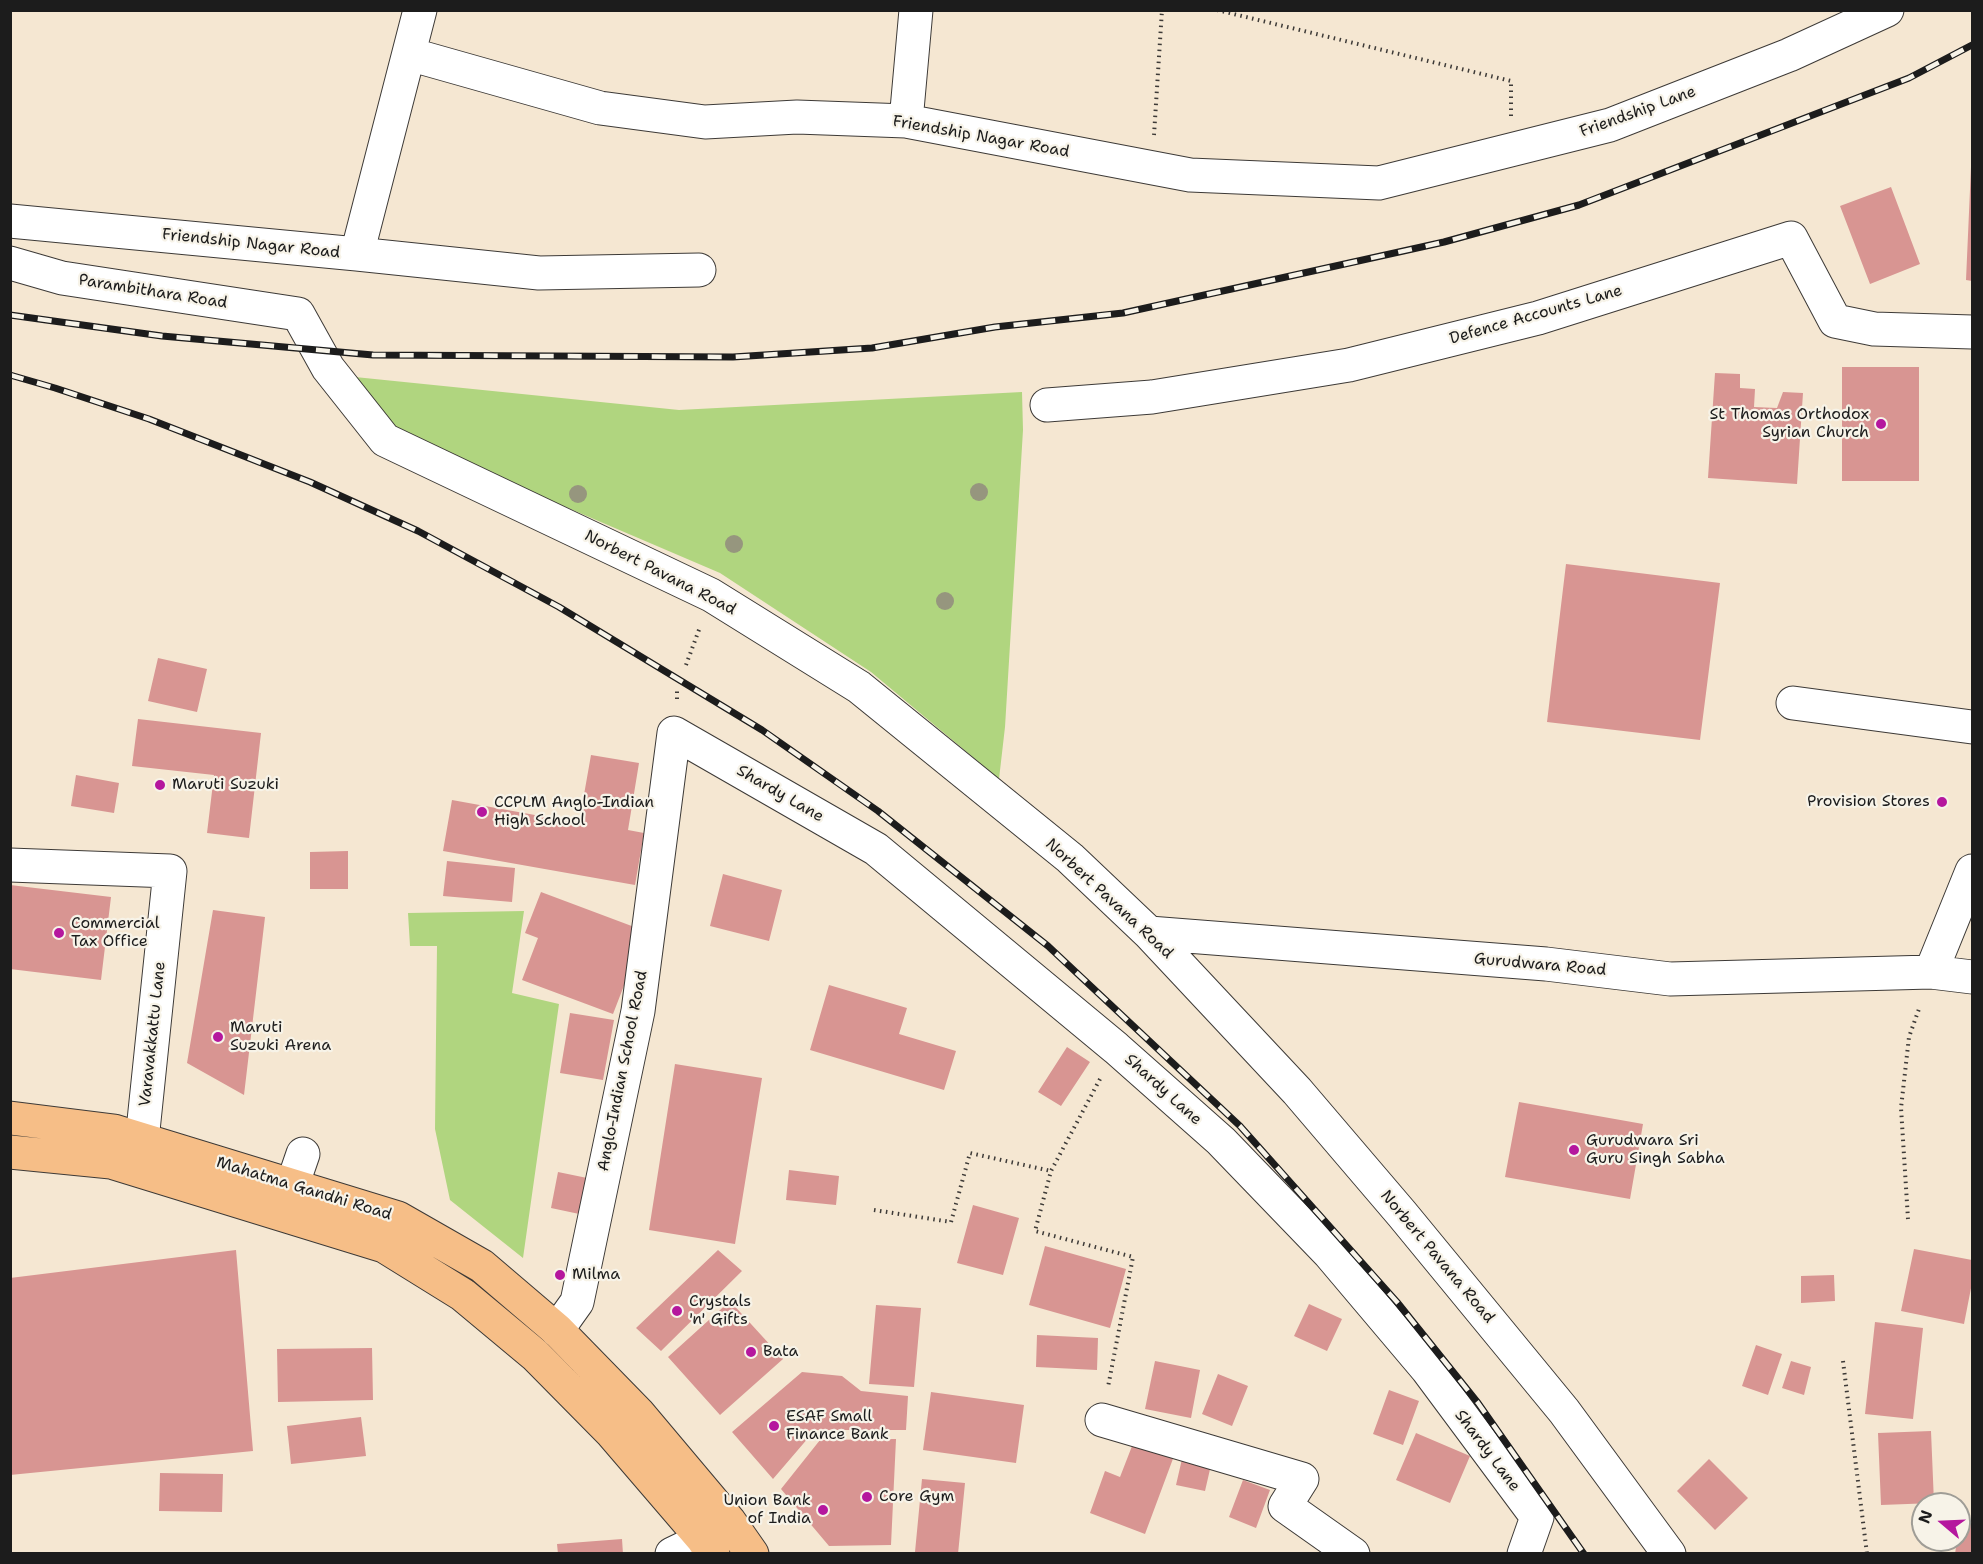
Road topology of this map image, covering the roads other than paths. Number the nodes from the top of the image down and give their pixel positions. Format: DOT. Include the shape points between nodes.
graph roads {
  1 [pos="420,10"];
  2 [pos="916,10"];
  3 [pos="1887,10"];
  4 [pos="409,54"];
  5 [pos="906,121"];
  6 [pos="1379,183"];
  7 [pos="10,221"];
  8 [pos="357,254"];
  9 [pos="10,264"];
  10 [pos="699,270"];
  11 [pos="1972,332"];
  12 [pos="1047,405"];
  13 [pos="385,440"];
  14 [pos="1793,703"];
  15 [pos="1972,727"];
  16 [pos="674,733"];
  17 [pos="10,865"];
  18 [pos="1972,871"];
  19 [pos="1149,933"];
  20 [pos="1931,972"];
  21 [pos="1972,977"];
  22 [pos="10,1118"];
  23 [pos="142,1140"];
  24 [pos="10,1152"];
  25 [pos="303,1154"];
  26 [pos="292,1186"];
  27 [pos="557,1330"];
  28 [pos="1102,1420"];
  29 [pos="715,1538"];
  30 [pos="672,1554"];
  31 [pos="752,1554"];
  32 [pos="1353,1554"];
  33 [pos="1524,1554"];
  34 [pos="1670,1554"];
  1 -- 4 [label="street, Friendship Nagar Road"];
  2 -- 5 [label="street"];
  3 -- 6 [label="street, Friendship Lane" via="1789,55 1610,125"];
  4 -- 5 [label="street, Friendship Nagar Road" via="600,108 705,122 797,117"];
  4 -- 8 [label="street, Friendship Nagar Road"];
  5 -- 6 [label="street, Friendship Nagar Road" via="1190,175"];
  7 -- 8 [label="street, Friendship Nagar Road"];
  8 -- 10 [label="street" via="539,273"];
  9 -- 13 [label="street, Parambithara Road" via="62,278 298,314 328,368"];
  11 -- 12 [label="street, Defence Accounts Lane" via="1874,329 1835,321 1791,238 1538,318 1349,365 1152,397"];
  13 -- 19 [label="street, Norbert Pavana Road" via="711,595 859,687 1074,854"];
  14 -- 15 [label="street"];
  16 -- 27 [label="street, Anglo-Indian School Road" via="638,1011 578,1302"];
  16 -- 33 [label="street, Shardy Lane" via="876,849 1116,1048 1221,1141 1329,1253 1427,1369 1537,1517"];
  17 -- 23 [label="street, Varavakkattu Lane" via="170,871"];
  18 -- 20 [label="street"];
  19 -- 20 [label="street, Gurudwara Road" via="1546,964 1670,979"];
  19 -- 34 [label="street, Norbert Pavana Road" via="1298,1091 1402,1214 1564,1411"];
  20 -- 21 [label="street, Gurudwara Road"];
  22 -- 23 [label="main road, Mahatma Gandhi Road" via="114,1131"];
  23 -- 26 [label="main road, Mahatma Gandhi Road"];
  24 -- 29 [label="main road, Mahatma Gandhi Road" via="111,1162 384,1246 464,1295 536,1355"];
  25 -- 26 [label="street"];
  26 -- 27 [label="main road, Mahatma Gandhi Road" via="398,1218 482,1266"];
  27 -- 29 [label="main road, Mahatma Gandhi Road" via="639,1414"];
  28 -- 32 [label="street" via="1302,1479 1285,1506"];
  29 -- 30 [label="street"];
  29 -- 31 [label="main road, Mahatma Gandhi Road"];
}
